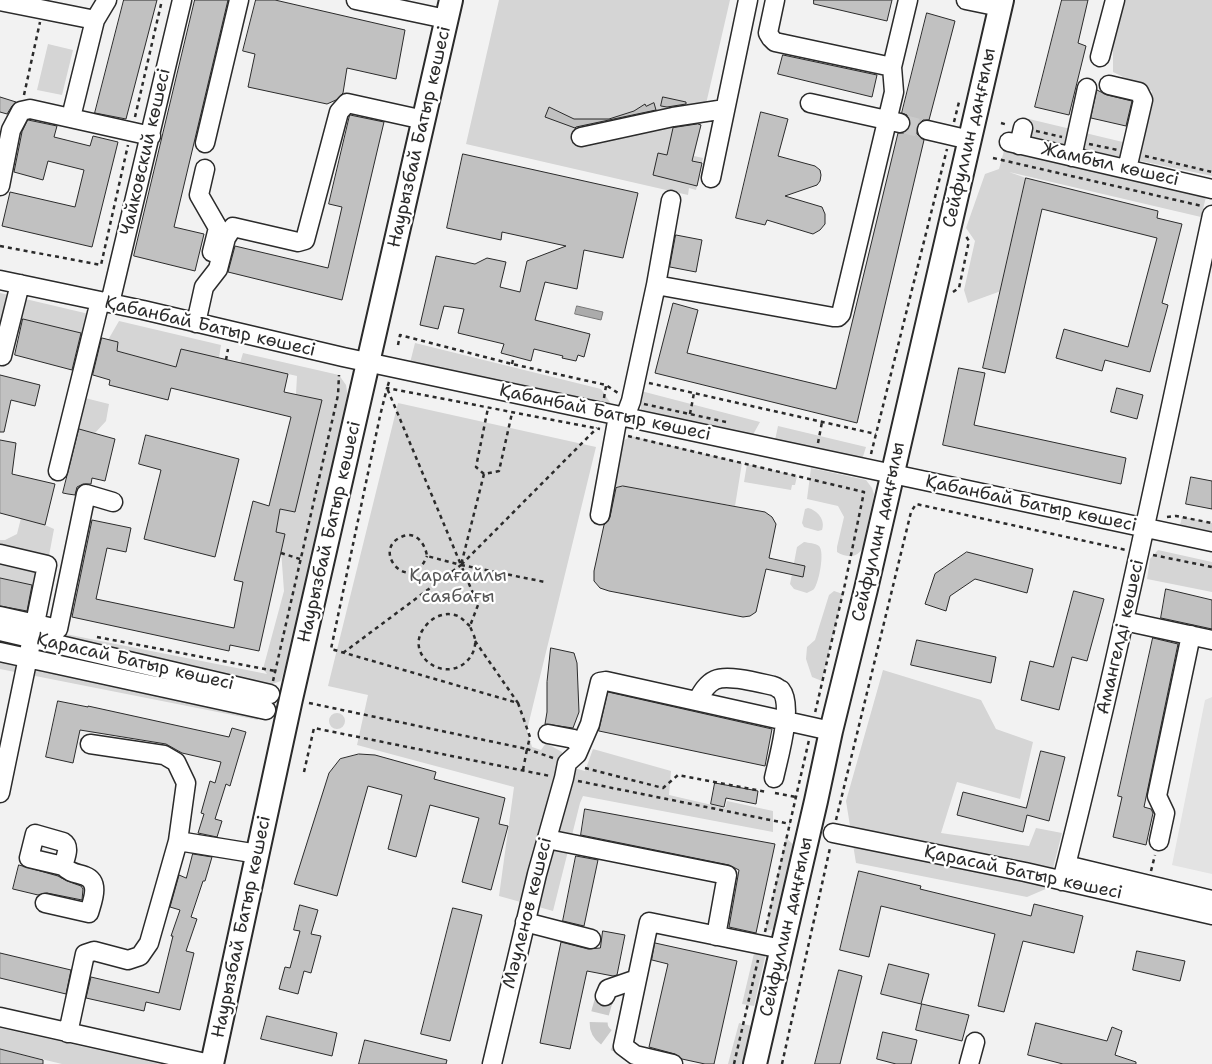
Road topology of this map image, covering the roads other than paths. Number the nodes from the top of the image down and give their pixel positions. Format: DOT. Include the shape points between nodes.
graph roads {
  1 [pos="107,0"];
  2 [pos="182,0"];
  3 [pos="239,0"];
  4 [pos="356,0"];
  5 [pos="748,0"];
  6 [pos="775,0"];
  7 [pos="908,0"];
  8 [pos="966,0"];
  9 [pos="1115,0"];
  10 [pos="0,1"];
  11 [pos="1001,4"];
  12 [pos="448,10"];
  13 [pos="95,20"];
  14 [pos="1100,57"];
  15 [pos="892,67"];
  16 [pos="1109,85"];
  17 [pos="1087,88"];
  18 [pos="810,103"];
  19 [pos="725,109"];
  20 [pos="74,110"];
  21 [pos="424,120"];
  22 [pos="894,122"];
  23 [pos="927,130"];
  24 [pos="154,132"];
  25 [pos="581,137"];
  26 [pos="960,138"];
  27 [pos="1017,138"];
  28 [pos="205,143"];
  29 [pos="1074,149"];
  30 [pos="1129,161"];
  31 [pos="205,169"];
  32 [pos="711,178"];
  33 [pos="0,186"];
  34 [pos="1212,188"];
  35 [pos="671,200"];
  36 [pos="1209,211"];
  37 [pos="0,280"];
  38 [pos="20,284"];
  39 [pos="656,285"];
  40 [pos="204,287"];
  41 [pos="105,302"];
  42 [pos="196,322"];
  43 [pos="0,355"];
  44 [pos="369,362"];
  45 [pos="619,422"];
  46 [pos="58,471"];
  47 [pos="893,475"];
  48 [pos="113,502"];
  49 [pos="600,515"];
  50 [pos="1144,528"];
  51 [pos="1212,542"];
  52 [pos="0,554"];
  53 [pos="0,616"];
  54 [pos="1124,621"];
  55 [pos="0,631"];
  56 [pos="34,631"];
  57 [pos="1191,635"];
  58 [pos="1212,640"];
  59 [pos="0,652"];
  60 [pos="28,659"];
  61 [pos="696,701"];
  62 [pos="786,721"];
  63 [pos="821,729"];
  64 [pos="548,734"];
  65 [pos="90,744"];
  66 [pos="580,747"];
  67 [pos="774,778"];
  68 [pos="0,793"];
  69 [pos="833,833"];
  70 [pos="547,839"];
  71 [pos="178,841"];
  72 [pos="1158,841"];
  73 [pos="258,854"];
  74 [pos="63,866"];
  75 [pos="1064,873"];
  76 [pos="1212,900"];
  77 [pos="44,903"];
  78 [pos="1212,915"];
  79 [pos="525,922"];
  80 [pos="716,936"];
  81 [pos="591,939"];
  82 [pos="782,949"];
  83 [pos="637,979"];
  84 [pos="606,996"];
  85 [pos="0,1017"];
  86 [pos="68,1032"];
  87 [pos="974,1042"];
  88 [pos="211,1064"];
  89 [pos="492,1064"];
  90 [pos="673,1064"];
  91 [pos="755,1064"];
  92 [pos="969,1064"];
  1 -- 13 [label="street"];
  2 -- 24 [label="street, Чайковский көшесі"];
  3 -- 28 [label="street"];
  4 -- 12 [label="street"];
  5 -- 19 [label="street"];
  6 -- 15 [label="street" via="768,34 776,42"];
  7 -- 15 [label="street"];
  8 -- 11 [label="street"];
  9 -- 14 [label="street"];
  10 -- 13 [label="street"];
  11 -- 26 [label="main road, Сейфуллин даңғылы"];
  12 -- 21 [label="main road, Наурызбай Батыр көшесі"];
  13 -- 20 [label="street"];
  15 -- 22 [label="street"];
  16 -- 30 [label="street" via="1139,92 1142,96"];
  17 -- 29 [label="street"];
  18 -- 22 [label="street"];
  19 -- 25 [label="street"];
  19 -- 32 [label="street"];
  21 -- 40 [label="street" via="347,103 339,112 305,240 298,242 233,227 226,238 218,269"];
  21 -- 44 [label="main road, Наурызбай Батыр көшесі"];
  22 -- 39 [label="street" via="838,317"];
  23 -- 26 [label="street"];
  24 -- 33 [label="street" via="131,131 30,109 21,111 11,130"];
  24 -- 41 [label="street, Чайковский көшесі"];
  26 -- 47 [label="main road, Сейфуллин даңғылы"];
  27 -- 29 [label="street, Жамбыл көшесі"];
  29 -- 30 [label="street, Жамбыл көшесі"];
  30 -- 34 [label="street, Жамбыл көшесі"];
  31 -- 40 [label="street" via="199,195 218,228"];
  35 -- 39 [label="street"];
  36 -- 50 [label="street, Амангелді көшесі"];
  37 -- 38 [label="street, Қабанбай Батыр көшесі"];
  38 -- 41 [label="street, Қабанбай Батыр көшесі"];
  38 -- 43 [label="street"];
  39 -- 45 [label="street" via="631,401"];
  40 -- 42 [label="street"];
  41 -- 42 [label="street, Қабанбай Батыр көшесі"];
  41 -- 46 [label="street, Чайковский көшесі"];
  42 -- 44 [label="street, Қабанбай Батыр көшесі"];
  44 -- 45 [label="street, Қабанбай Батыр көшесі"];
  44 -- 73 [label="main road, Наурызбай Батыр көшесі"];
  45 -- 47 [label="street, Қабанбай Батыр көшесі" via="686,430"];
  45 -- 49 [label="street"];
  47 -- 50 [label="street, Қабанбай Батыр көшесі"];
  47 -- 63 [label="main road, Сейфуллин даңғылы"];
  48 -- 56 [label="street" via="86,494 58,630"];
  50 -- 51 [label="street, Қабанбай Батыр көшесі"];
  50 -- 54 [label="street, Амангелді көшесі"];
  52 -- 56 [label="street" via="47,565"];
  53 -- 56 [label="street"];
  54 -- 57 [label="street"];
  54 -- 75 [label="street, Амангелді көшесі"];
  55 -- 56 [label="street, Қарасай Батыр көшесі"];
  56 -- 60 [label="street"];
  56 -- 60 [label="street, Қарасай Батыр көшесі" via="268,702"];
  57 -- 58 [label="street"];
  57 -- 72 [label="street" via="1157,796 1165,814"];
  59 -- 60 [label="street, Қарасай Батыр көшесі"];
  60 -- 68 [label="street"];
  61 -- 62 [label="street"];
  61 -- 62 [label="street" via="705,688 718,679 774,686 785,698"];
  61 -- 66 [label="street" via="602,681"];
  62 -- 63 [label="street"];
  62 -- 67 [label="street"];
  63 -- 82 [label="main road, Сейфуллин даңғылы"];
  64 -- 66 [label="street" via="574,739"];
  65 -- 71 [label="street" via="164,755 176,762 186,783"];
  66 -- 70 [label="street, Мәуленов көшесі" via="567,763"];
  69 -- 75 [label="street, Қарасай Батыр көшесі" via="1026,872"];
  70 -- 79 [label="street, Мәуленов көшесі"];
  70 -- 80 [label="street" via="727,875"];
  71 -- 73 [label="street"];
  71 -- 86 [label="street" via="149,943 140,956 128,960 94,951 84,954"];
  73 -- 88 [label="main road, Наурызбай Батыр көшесі"];
  74 -- 77 [label="street" via="70,873 87,877 94,884 89,914"];
  75 -- 76 [label="street, Қарасай Батыр көшесі"];
  75 -- 78 [label="street, Қарасай Батыр көшесі"];
  79 -- 81 [label="street"];
  79 -- 89 [label="street, Мәуленов көшесі"];
  80 -- 82 [label="street"];
  80 -- 83 [label="street" via="649,922"];
  82 -- 91 [label="main road, Сейфуллин даңғылы"];
  83 -- 84 [label="street" via="608,989"];
  83 -- 90 [label="street" via="623,1046 635,1055"];
  85 -- 86 [label="street"];
  86 -- 88 [label="street"];
  87 -- 92 [label="street"];
}
